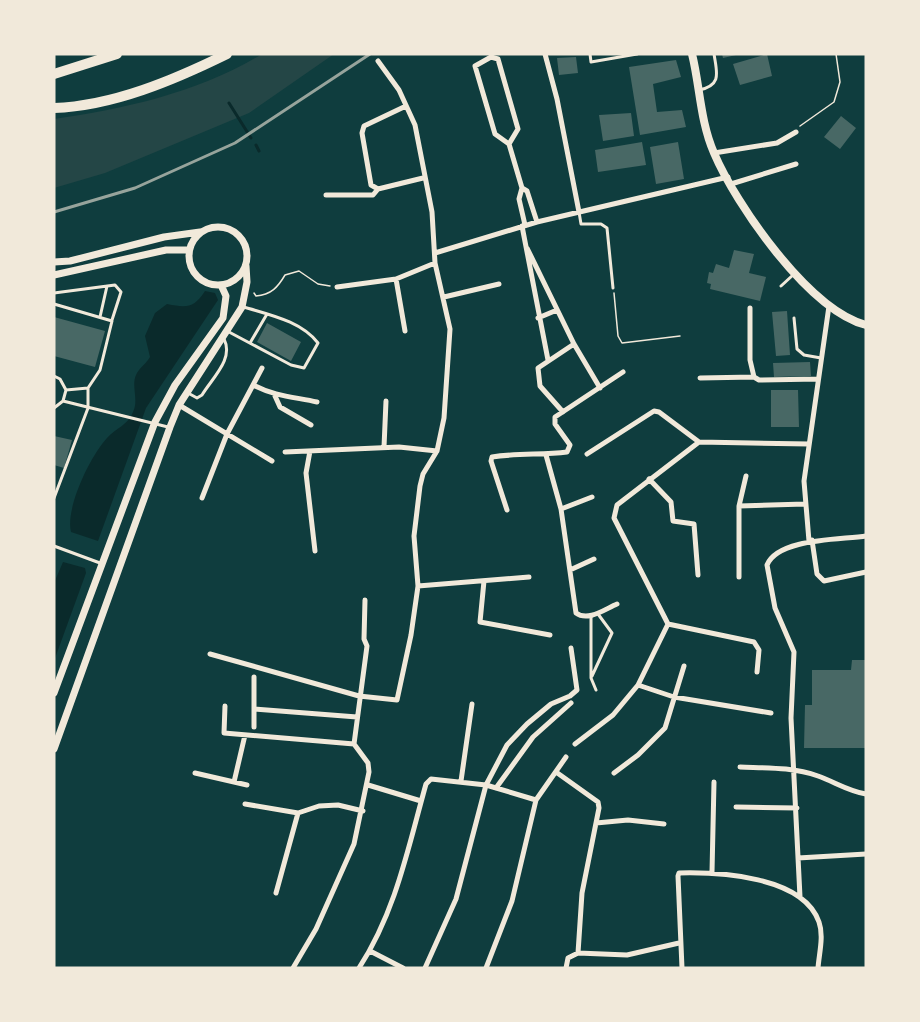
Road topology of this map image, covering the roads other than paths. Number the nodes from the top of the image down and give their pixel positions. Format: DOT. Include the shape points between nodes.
graph roads {
  1 [pos="117,54"];
  2 [pos="227,54"];
  3 [pos="545,54"];
  4 [pos="590,54"];
  5 [pos="637,54"];
  6 [pos="692,54"];
  7 [pos="714,54"];
  8 [pos="378,61"];
  9 [pos="54,74"];
  10 [pos="698,91"];
  11 [pos="406,106"];
  12 [pos="54,108"];
  13 [pos="796,132"];
  14 [pos="509,144"];
  15 [pos="714,153"];
  16 [pos="796,164"];
  17 [pos="423,178"];
  18 [pos="729,181"];
  19 [pos="522,188"];
  20 [pos="378,189"];
  21 [pos="326,195"];
  22 [pos="579,212"];
  23 [pos="537,222"];
  24 [pos="523,225"];
  25 [pos="200,232"];
  26 [pos="527,248"];
  27 [pos="189,250"];
  28 [pos="435,253"];
  29 [pos="54,262"];
  30 [pos="435,263"];
  31 [pos="246,266"];
  32 [pos="794,274"];
  33 [pos="54,275"];
  34 [pos="396,279"];
  35 [pos="499,284"];
  36 [pos="221,285"];
  37 [pos="107,286"];
  38 [pos="781,286"];
  39 [pos="337,287"];
  40 [pos="613,288"];
  41 [pos="54,293"];
  42 [pos="444,297"];
  43 [pos="54,304"];
  44 [pos="829,306"];
  45 [pos="242,307"];
  46 [pos="750,308"];
  47 [pos="557,310"];
  48 [pos="267,314"];
  49 [pos="100,317"];
  50 [pos="538,318"];
  51 [pos="795,318"];
  52 [pos="112,321"];
  53 [pos="866,324"];
  54 [pos="405,331"];
  55 [pos="225,334"];
  56 [pos="250,343"];
  57 [pos="574,344"];
  58 [pos="823,359"];
  59 [pos="548,360"];
  60 [pos="262,368"];
  61 [pos="623,372"];
  62 [pos="54,375"];
  63 [pos="754,377"];
  64 [pos="700,378"];
  65 [pos="819,379"];
  66 [pos="253,385"];
  67 [pos="88,388"];
  68 [pos="600,388"];
  69 [pos="66,390"];
  70 [pos="188,393"];
  71 [pos="275,396"];
  72 [pos="63,401"];
  73 [pos="386,401"];
  74 [pos="317,402"];
  75 [pos="179,405"];
  76 [pos="54,408"];
  77 [pos="88,408"];
  78 [pos="563,412"];
  79 [pos="155,422"];
  80 [pos="311,425"];
  81 [pos="170,427"];
  82 [pos="227,434"];
  83 [pos="699,442"];
  84 [pos="809,444"];
  85 [pos="384,447"];
  86 [pos="310,451"];
  87 [pos="437,451"];
  88 [pos="285,452"];
  89 [pos="587,454"];
  90 [pos="546,455"];
  91 [pos="272,462"];
  92 [pos="746,476"];
  93 [pos="649,480"];
  94 [pos="592,497"];
  95 [pos="54,498"];
  96 [pos="202,498"];
  97 [pos="805,504"];
  98 [pos="739,506"];
  99 [pos="561,509"];
  100 [pos="507,510"];
  101 [pos="866,536"];
  102 [pos="810,541"];
  103 [pos="54,546"];
  104 [pos="315,551"];
  105 [pos="594,559"];
  106 [pos="103,564"];
  107 [pos="118,570"];
  108 [pos="570,570"];
  109 [pos="866,572"];
  110 [pos="698,575"];
  111 [pos="529,576"];
  112 [pos="740,577"];
  113 [pos="484,580"];
  114 [pos="418,586"];
  115 [pos="365,600"];
  116 [pos="617,604"];
  117 [pos="594,614"];
  118 [pos="668,624"];
  119 [pos="550,635"];
  120 [pos="571,648"];
  121 [pos="210,654"];
  122 [pos="684,666"];
  123 [pos="757,672"];
  124 [pos="254,677"];
  125 [pos="591,678"];
  126 [pos="638,685"];
  127 [pos="596,690"];
  128 [pos="54,693"];
  129 [pos="359,696"];
  130 [pos="674,697"];
  131 [pos="571,703"];
  132 [pos="472,704"];
  133 [pos="225,706"];
  134 [pos="254,709"];
  135 [pos="771,713"];
  136 [pos="357,717"];
  137 [pos="254,727"];
  138 [pos="245,735"];
  139 [pos="354,744"];
  140 [pos="575,744"];
  141 [pos="54,749"];
  142 [pos="566,757"];
  143 [pos="740,767"];
  144 [pos="795,770"];
  145 [pos="556,772"];
  146 [pos="195,773"];
  147 [pos="614,773"];
  148 [pos="234,782"];
  149 [pos="462,782"];
  150 [pos="714,782"];
  151 [pos="247,785"];
  152 [pos="368,785"];
  153 [pos="486,785"];
  154 [pos="496,788"];
  155 [pos="866,794"];
  156 [pos="536,800"];
  157 [pos="421,801"];
  158 [pos="245,804"];
  159 [pos="736,807"];
  160 [pos="797,808"];
  161 [pos="363,811"];
  162 [pos="298,813"];
  163 [pos="596,823"];
  164 [pos="664,824"];
  165 [pos="866,854"];
  166 [pos="798,858"];
  167 [pos="712,872"];
  168 [pos="276,893"];
  169 [pos="800,897"];
  170 [pos="679,943"];
  171 [pos="370,951"];
  172 [pos="578,953"];
  173 [pos="293,968"];
  174 [pos="359,968"];
  175 [pos="403,968"];
  176 [pos="425,968"];
  177 [pos="486,968"];
  178 [pos="566,968"];
  179 [pos="682,968"];
  180 [pos="818,968"];
  1 -- 9 [label="highway"];
  2 -- 12 [label="highway" via="140,91 71,108"];
  3 -- 22 [label="street" via="558,99"];
  4 -- 5 [label="lane" via="591,62"];
  6 -- 10 [label="main road"];
  7 -- 10 [label="lane" via="715,82"];
  8 -- 11 [label="street"];
  10 -- 15 [label="main road"];
  11 -- 17 [label="street" via="415,125"];
  11 -- 20 [label="street" via="364,126 371,185"];
  13 -- 15 [label="street" via="777,143"];
  14 -- 14 [label="street" via="495,134 476,66 491,57 498,59 518,129"];
  14 -- 19 [label="street"];
  15 -- 18 [label="main road"];
  16 -- 18 [label="street"];
  17 -- 20 [label="street"];
  17 -- 28 [label="street" via="432,212"];
  18 -- 22 [label="street"];
  18 -- 32 [label="main road"];
  19 -- 23 [label="street" via="527,191"];
  19 -- 24 [label="street" via="519,199"];
  20 -- 21 [label="street" via="373,195"];
  22 -- 23 [label="street"];
  22 -- 40 [label="lane" via="581,224 601,224 607,228"];
  23 -- 24 [label="street"];
  24 -- 26 [label="street"];
  24 -- 28 [label="street"];
  25 -- 27 [label="street"];
  25 -- 29 [label="street"];
  25 -- 31 [label="street" via="216,226 239,235 247,249"];
  26 -- 47 [label="street"];
  26 -- 50 [label="street"];
  27 -- 33 [label="street" via="166,250"];
  27 -- 36 [label="street" via="189,263 195,274 204,282"];
  28 -- 30 [label="street"];
  30 -- 34 [label="street"];
  30 -- 42 [label="street"];
  31 -- 36 [label="street" via="236,279"];
  31 -- 45 [label="street"];
  32 -- 38 [label="lane"];
  32 -- 44 [label="main road"];
  34 -- 39 [label="street"];
  34 -- 54 [label="street"];
  35 -- 42 [label="street"];
  36 -- 79 [label="street" via="226,296 223,318 175,385"];
  37 -- 41 [label="lane"];
  37 -- 49 [label="lane"];
  37 -- 52 [label="lane" via="115,285 121,292"];
  42 -- 87 [label="street" via="450,329 444,418"];
  43 -- 49 [label="lane"];
  44 -- 53 [label="main road" via="852,321"];
  44 -- 58 [label="street"];
  45 -- 48 [label="lane"];
  45 -- 55 [label="street"];
  46 -- 63 [label="street" via="750,360"];
  47 -- 50 [label="street"];
  47 -- 57 [label="street"];
  48 -- 56 [label="lane"];
  48 -- 56 [label="lane" via="311,333 318,343 309,360 304,368 291,365"];
  49 -- 52 [label="lane"];
  50 -- 59 [label="street"];
  51 -- 58 [label="lane" via="797,349 804,355"];
  52 -- 67 [label="lane" via="100,370"];
  55 -- 56 [label="lane"];
  55 -- 70 [label="street"];
  55 -- 70 [label="lane" via="227,358 202,395 197,398"];
  57 -- 59 [label="street"];
  57 -- 68 [label="street"];
  58 -- 65 [label="street"];
  59 -- 78 [label="street" via="538,368 537,377"];
  60 -- 66 [label="street"];
  61 -- 68 [label="street"];
  62 -- 69 [label="lane"];
  63 -- 64 [label="street"];
  63 -- 65 [label="street"];
  65 -- 84 [label="street"];
  66 -- 71 [label="street"];
  66 -- 82 [label="street"];
  67 -- 69 [label="lane"];
  67 -- 77 [label="lane"];
  68 -- 78 [label="street"];
  69 -- 72 [label="lane"];
  70 -- 75 [label="street"];
  71 -- 74 [label="street"];
  71 -- 80 [label="street" via="280,407"];
  72 -- 76 [label="lane"];
  72 -- 77 [label="lane"];
  73 -- 85 [label="street"];
  75 -- 81 [label="street"];
  75 -- 82 [label="street"];
  77 -- 79 [label="lane"];
  77 -- 95 [label="lane"];
  78 -- 90 [label="street" via="555,417 555,424 570,448"];
  79 -- 81 [label="lane"];
  79 -- 106 [label="street"];
  81 -- 107 [label="street"];
  82 -- 91 [label="street"];
  82 -- 96 [label="street"];
  83 -- 84 [label="street"];
  83 -- 89 [label="street" via="654,411"];
  83 -- 93 [label="street"];
  84 -- 97 [label="street"];
  85 -- 86 [label="street"];
  85 -- 87 [label="street"];
  86 -- 88 [label="street"];
  86 -- 104 [label="street" via="306,473"];
  87 -- 114 [label="street" via="420,486 414,536"];
  90 -- 99 [label="street"];
  90 -- 100 [label="street" via="514,453 491,459"];
  92 -- 98 [label="street"];
  93 -- 110 [label="street" via="671,502 673,521 694,524"];
  93 -- 118 [label="street" via="617,505 614,518"];
  94 -- 99 [label="street"];
  97 -- 98 [label="street"];
  97 -- 102 [label="street"];
  98 -- 112 [label="street"];
  99 -- 108 [label="street"];
  101 -- 102 [label="street"];
  102 -- 109 [label="street" via="817,574 824,581"];
  102 -- 144 [label="street" via="785,550 768,561 766,569 775,608 794,652 791,718"];
  103 -- 106 [label="lane"];
  105 -- 108 [label="street"];
  106 -- 107 [label="street"];
  106 -- 128 [label="street"];
  107 -- 141 [label="street"];
  108 -- 117 [label="street" via="576,613 582,617"];
  111 -- 113 [label="street"];
  113 -- 114 [label="street"];
  113 -- 119 [label="street" via="480,622"];
  114 -- 129 [label="street" via="396,700"];
  115 -- 129 [label="street" via="367,646"];
  116 -- 117 [label="street"];
  117 -- 125 [label="lane"];
  117 -- 125 [label="lane" via="612,633"];
  118 -- 123 [label="street" via="749,639 759,650"];
  118 -- 126 [label="street"];
  120 -- 153 [label="street" via="577,690 551,704 527,724 507,745"];
  121 -- 129 [label="street"];
  122 -- 130 [label="street"];
  124 -- 134 [label="street"];
  125 -- 127 [label="lane"];
  126 -- 130 [label="street"];
  126 -- 140 [label="street" via="613,715"];
  129 -- 136 [label="street"];
  130 -- 135 [label="street"];
  130 -- 147 [label="street" via="665,728"];
  131 -- 154 [label="street" via="533,737"];
  132 -- 149 [label="street"];
  133 -- 138 [label="street" via="224,734"];
  134 -- 136 [label="street"];
  134 -- 137 [label="street"];
  136 -- 139 [label="street"];
  138 -- 139 [label="street"];
  138 -- 148 [label="street"];
  139 -- 152 [label="street" via="368,763"];
  142 -- 145 [label="street"];
  143 -- 144 [label="street"];
  144 -- 155 [label="street"];
  144 -- 160 [label="street"];
  145 -- 156 [label="street"];
  145 -- 163 [label="street" via="598,802"];
  146 -- 148 [label="street"];
  148 -- 151 [label="street"];
  149 -- 153 [label="street"];
  149 -- 157 [label="street" via="431,779"];
  150 -- 167 [label="street"];
  152 -- 157 [label="street"];
  152 -- 161 [label="street"];
  153 -- 154 [label="street"];
  153 -- 176 [label="street" via="456,899"];
  154 -- 156 [label="street"];
  156 -- 177 [label="street" via="512,901"];
  157 -- 171 [label="street" via="398,892"];
  158 -- 162 [label="street"];
  159 -- 160 [label="street"];
  160 -- 166 [label="street"];
  161 -- 162 [label="street" via="338,805"];
  161 -- 173 [label="street" via="338,882"];
  162 -- 168 [label="street"];
  163 -- 164 [label="street" via="628,820"];
  163 -- 172 [label="street" via="582,893"];
  165 -- 166 [label="street"];
  166 -- 169 [label="street"];
  167 -- 169 [label="street" via="770,883"];
  167 -- 170 [label="street" via="679,873"];
  169 -- 180 [label="street" via="819,921"];
  170 -- 172 [label="street" via="627,955"];
  170 -- 179 [label="street"];
  171 -- 174 [label="street"];
  171 -- 175 [label="street"];
  172 -- 178 [label="street" via="568,958"];
}
